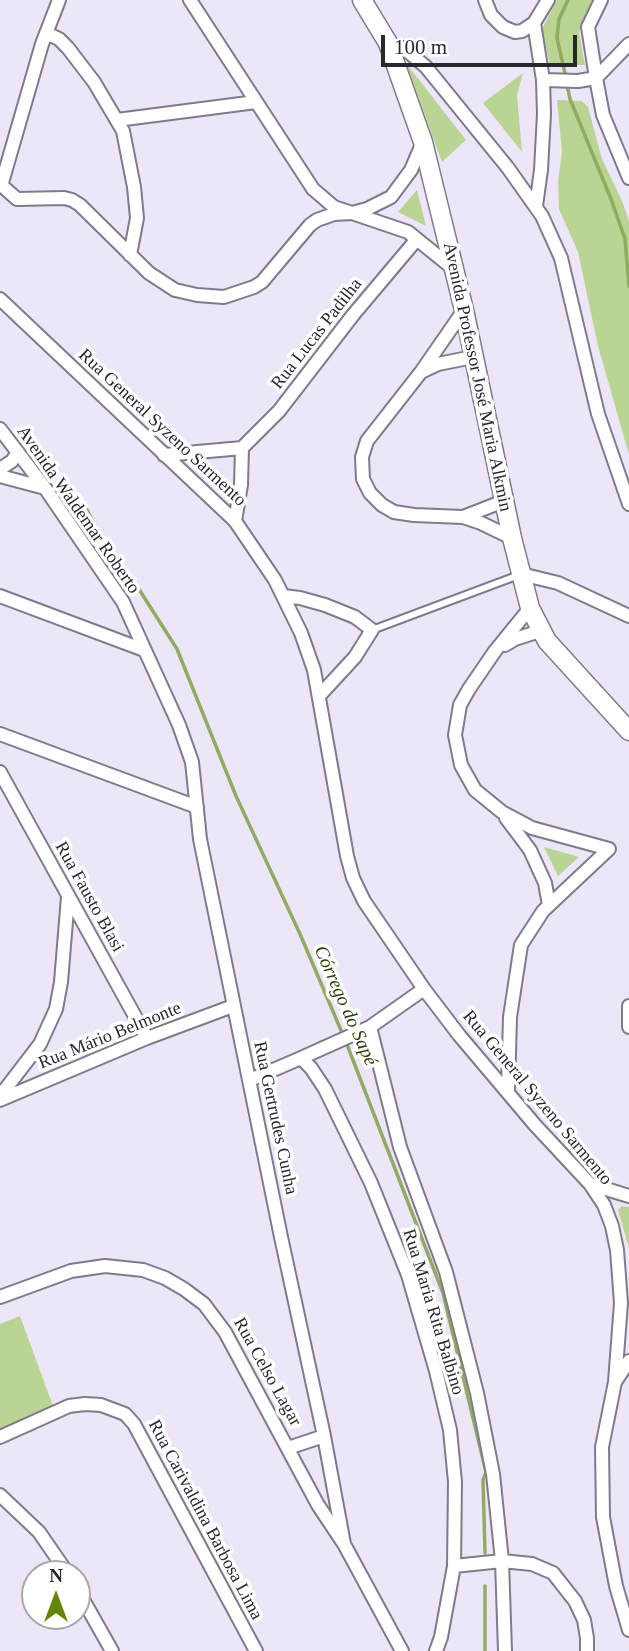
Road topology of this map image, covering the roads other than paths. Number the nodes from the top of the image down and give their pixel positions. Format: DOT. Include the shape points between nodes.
graph roads {
  1 [pos="59,0"];
  2 [pos="190,0"];
  3 [pos="362,0"];
  4 [pos="485,0"];
  5 [pos="548,0"];
  6 [pos="601,0"];
  7 [pos="534,23"];
  8 [pos="46,33"];
  9 [pos="387,43"];
  10 [pos="629,44"];
  11 [pos="596,78"];
  12 [pos="549,81"];
  13 [pos="256,102"];
  14 [pos="117,120"];
  15 [pos="423,142"];
  16 [pos="629,178"];
  17 [pos="1,185"];
  18 [pos="536,206"];
  19 [pos="352,213"];
  20 [pos="417,239"];
  21 [pos="130,255"];
  22 [pos="454,270"];
  23 [pos="0,299"];
  24 [pos="464,310"];
  25 [pos="473,357"];
  26 [pos="421,372"];
  27 [pos="0,429"];
  28 [pos="242,448"];
  29 [pos="18,452"];
  30 [pos="164,455"];
  31 [pos="0,469"];
  32 [pos="0,476"];
  33 [pos="45,488"];
  34 [pos="628,497"];
  35 [pos="504,500"];
  36 [pos="463,517"];
  37 [pos="235,521"];
  38 [pos="512,538"];
  39 [pos="521,574"];
  40 [pos="0,596"];
  41 [pos="283,596"];
  42 [pos="530,608"];
  43 [pos="629,616"];
  44 [pos="372,630"];
  45 [pos="540,631"];
  46 [pos="144,650"];
  47 [pos="495,651"];
  48 [pos="319,696"];
  49 [pos="629,730"];
  50 [pos="0,734"];
  51 [pos="0,772"];
  52 [pos="197,807"];
  53 [pos="502,812"];
  54 [pos="68,895"];
  55 [pos="549,905"];
  56 [pos="424,989"];
  57 [pos="233,1006"];
  58 [pos="629,1006"];
  59 [pos="629,1027"];
  60 [pos="365,1030"];
  61 [pos="147,1038"];
  62 [pos="301,1058"];
  63 [pos="250,1080"];
  64 [pos="508,1090"];
  65 [pos="0,1098"];
  66 [pos="590,1184"];
  67 [pos="629,1196"];
  68 [pos="0,1297"];
  69 [pos="629,1361"];
  70 [pos="615,1382"];
  71 [pos="324,1436"];
  72 [pos="0,1437"];
  73 [pos="288,1448"];
  74 [pos="0,1495"];
  75 [pos="344,1544"];
  76 [pos="58,1560"];
  77 [pos="502,1561"];
  78 [pos="454,1566"];
  79 [pos="91,1614"];
  80 [pos="629,1630"];
  81 [pos="112,1651"];
  82 [pos="256,1651"];
  83 [pos="401,1651"];
  84 [pos="436,1651"];
  85 [pos="505,1651"];
  86 [pos="587,1651"];
  1 -- 8 [label="street"];
  2 -- 13 [label="street"];
  3 -- 9 [label="street, Avenida Professor José Maria Alkmin"];
  4 -- 7 [label="street" via="503,27 515,32"];
  5 -- 7 [label="street"];
  6 -- 11 [label="street" via="588,27"];
  7 -- 12 [label="street"];
  8 -- 14 [label="street" via="68,48"];
  8 -- 17 [label="street"];
  9 -- 15 [label="street, Avenida Professor José Maria Alkmin"];
  9 -- 18 [label="street" via="405,49 426,67"];
  10 -- 11 [label="street"];
  11 -- 12 [label="street"];
  11 -- 16 [label="street" via="603,115"];
  12 -- 18 [label="street"];
  13 -- 14 [label="street"];
  13 -- 19 [label="street" via="313,188 334,207"];
  14 -- 21 [label="street" via="128,151 135,197 137,218"];
  15 -- 19 [label="street" via="411,170 391,197"];
  15 -- 22 [label="street, Avenida Professor José Maria Alkmin"];
  17 -- 21 [label="street" via="17,199 72,200"];
  18 -- 34 [label="street" via="561,258 598,414"];
  19 -- 20 [label="street"];
  19 -- 21 [label="street" via="317,220 262,282 224,297 175,290"];
  20 -- 22 [label="street"];
  20 -- 28 [label="street, Rua Lucas Padilha" via="279,411"];
  22 -- 24 [label="street, Avenida Professor José Maria Alkmin"];
  23 -- 30 [label="street, Rua General Syzeno Sarmento"];
  24 -- 25 [label="street, Avenida Professor José Maria Alkmin"];
  24 -- 26 [label="street"];
  25 -- 26 [label="street"];
  25 -- 35 [label="street, Avenida Professor José Maria Alkmin"];
  26 -- 36 [label="street" via="367,441 363,479 370,493 394,512"];
  27 -- 29 [label="street, Avenida Waldemar Roberto"];
  28 -- 30 [label="street"];
  28 -- 37 [label="street"];
  29 -- 31 [label="street"];
  29 -- 33 [label="street, Avenida Waldemar Roberto"];
  30 -- 37 [label="street, Rua General Syzeno Sarmento"];
  32 -- 33 [label="street"];
  33 -- 46 [label="street, Avenida Waldemar Roberto" via="123,601"];
  35 -- 36 [label="street"];
  35 -- 38 [label="street, Avenida Professor José Maria Alkmin"];
  36 -- 38 [label="street"];
  37 -- 41 [label="street, Rua General Syzeno Sarmento"];
  38 -- 39 [label="street, Avenida Professor José Maria Alkmin"];
  39 -- 42 [label="street, Avenida Professor José Maria Alkmin"];
  39 -- 43 [label="street" via="558,583"];
  39 -- 44 [label="lane"];
  40 -- 46 [label="street"];
  41 -- 44 [label="street" via="325,605"];
  41 -- 48 [label="street, Rua General Syzeno Sarmento" via="305,645"];
  42 -- 45 [label="street, Avenida Professor José Maria Alkmin"];
  42 -- 47 [label="street"];
  44 -- 48 [label="street" via="355,657"];
  45 -- 47 [label="street"];
  45 -- 49 [label="street, Avenida Professor José Maria Alkmin"];
  46 -- 52 [label="street, Avenida Waldemar Roberto" via="192,762"];
  47 -- 53 [label="street" via="460,705 455,735 461,765 471,784"];
  48 -- 56 [label="street, Rua General Syzeno Sarmento" via="353,878"];
  50 -- 52 [label="street"];
  51 -- 54 [label="street, Rua Fausto Blasi"];
  52 -- 57 [label="street, Rua Gertrudes Cunha"];
  53 -- 55 [label="street" via="530,850"];
  53 -- 55 [label="street" via="532,828 609,849"];
  54 -- 61 [label="street, Rua Fausto Blasi"];
  54 -- 65 [label="street" via="56,1009 40,1044"];
  55 -- 64 [label="street" via="521,945 510,1017"];
  56 -- 60 [label="street"];
  56 -- 64 [label="street, Rua General Syzeno Sarmento"];
  57 -- 61 [label="street, Rua Mário Belmonte"];
  57 -- 63 [label="street, Rua Gertrudes Cunha"];
  58 -- 59 [label="street"];
  60 -- 62 [label="street"];
  60 -- 77 [label="street" via="400,1147 446,1272 493,1474"];
  61 -- 65 [label="street, Rua Mário Belmonte"];
  62 -- 63 [label="street"];
  62 -- 78 [label="street, Rua Maria Rita Balbino" via="325,1089 372,1183 408,1275 450,1430"];
  63 -- 71 [label="street, Rua Gertrudes Cunha"];
  64 -- 66 [label="street, Rua General Syzeno Sarmento"];
  66 -- 67 [label="street"];
  66 -- 70 [label="street, Rua General Syzeno Sarmento" via="612,1226 621,1278"];
  68 -- 73 [label="street, Rua Celso Lagar" via="89,1268 127,1267 165,1278 215,1317"];
  69 -- 70 [label="street"];
  70 -- 80 [label="street, Rua General Syzeno Sarmento" via="602,1447 603,1517"];
  71 -- 73 [label="street"];
  71 -- 75 [label="street, Rua Gertrudes Cunha"];
  72 -- 82 [label="street, Rua Carivaldina Barbosa Lima" via="69,1406 101,1405 125,1414"];
  73 -- 75 [label="street, Rua Celso Lagar"];
  74 -- 76 [label="street" via="39,1532"];
  75 -- 83 [label="street, Rua Celso Lagar"];
  77 -- 78 [label="street"];
  77 -- 85 [label="street"];
  77 -- 86 [label="street" via="532,1564 561,1580 584,1620"];
  78 -- 84 [label="street, Rua Maria Rita Balbino"];
  79 -- 81 [label="street"];
}
